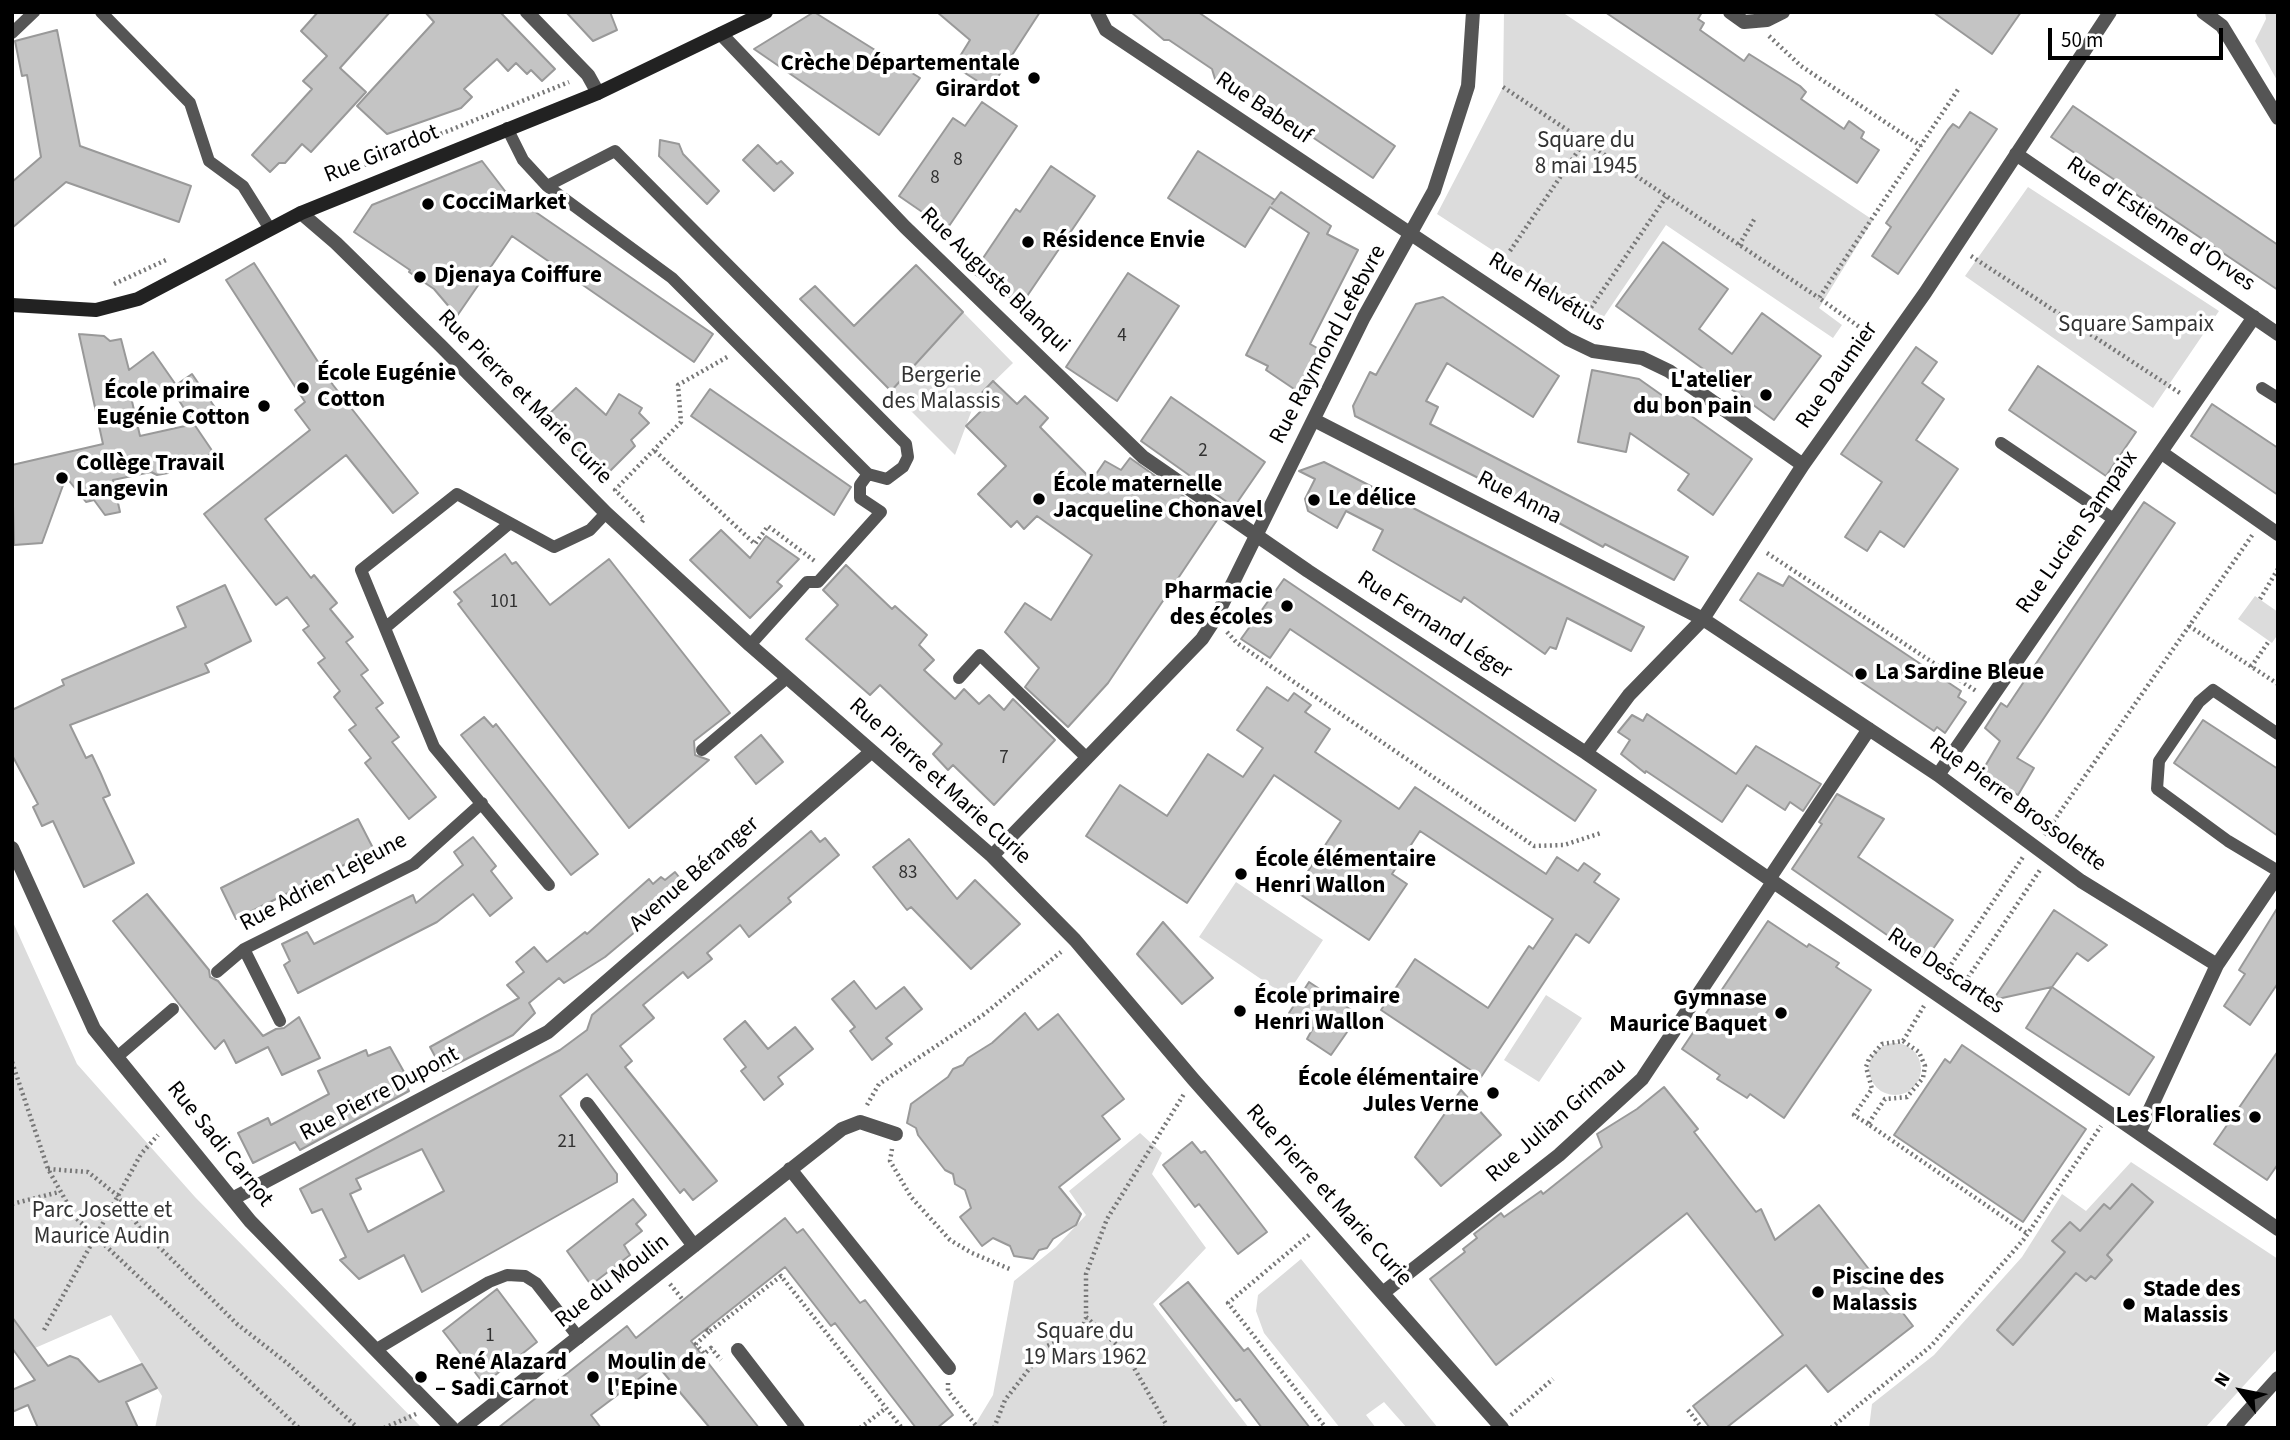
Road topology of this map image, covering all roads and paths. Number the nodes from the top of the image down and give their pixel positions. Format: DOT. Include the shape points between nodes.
graph roads {
  1 [pos="34,12"];
  2 [pos="101,12"];
  3 [pos="527,12"];
  4 [pos="766,12"];
  5 [pos="1097,12"];
  6 [pos="1472,12"];
  7 [pos="1730,12"];
  8 [pos="1783,12"];
  9 [pos="2110,12"];
  10 [pos="2203,12"];
  11 [pos="1761,21"];
  12 [pos="12,33"];
  13 [pos="721,34"];
  14 [pos="1503,87"];
  15 [pos="1959,88"];
  16 [pos="598,93"];
  17 [pos="2278,118"];
  18 [pos="507,128"];
  19 [pos="1584,142"];
  20 [pos="1921,146"];
  21 [pos="2015,155"];
  22 [pos="547,186"];
  23 [pos="1666,197"];
  24 [pos="301,213"];
  25 [pos="1755,218"];
  26 [pos="270,229"];
  27 [pos="1411,236"];
  28 [pos="1739,245"];
  29 [pos="1955,246"];
  30 [pos="1510,251"];
  31 [pos="1819,298"];
  32 [pos="12,305"];
  33 [pos="1588,312"];
  34 [pos="2254,317"];
  35 [pos="2278,334"];
  36 [pos="1887,346"];
  37 [pos="742,348"];
  38 [pos="2262,388"];
  39 [pos="2278,398"];
  40 [pos="2195,403"];
  41 [pos="1314,420"];
  42 [pos="2001,443"];
  43 [pos="655,451"];
  44 [pos="2162,453"];
  45 [pos="1803,465"];
  46 [pos="867,474"];
  47 [pos="618,488"];
  48 [pos="606,513"];
  49 [pos="2115,520"];
  50 [pos="510,523"];
  51 [pos="2261,523"];
  52 [pos="2278,534"];
  53 [pos="1258,535"];
  54 [pos="1752,543"];
  55 [pos="2278,569"];
  56 [pos="828,571"];
  57 [pos="2260,599"];
  58 [pos="1215,619"];
  59 [pos="1703,619"];
  60 [pos="2189,626"];
  61 [pos="385,628"];
  62 [pos="2269,641"];
  63 [pos="750,645"];
  64 [pos="2251,667"];
  65 [pos="959,677"];
  66 [pos="787,678"];
  67 [pos="2278,684"];
  68 [pos="1990,700"];
  69 [pos="1869,729"];
  70 [pos="2278,734"];
  71 [pos="702,750"];
  72 [pos="871,752"];
  73 [pos="1586,753"];
  74 [pos="1087,758"];
  75 [pos="1938,775"];
  76 [pos="482,803"];
  77 [pos="1601,833"];
  78 [pos="2034,846"];
  79 [pos="12,848"];
  80 [pos="992,856"];
  81 [pos="2049,857"];
  82 [pos="2278,873"];
  83 [pos="1771,881"];
  84 [pos="549,885"];
  85 [pos="1075,940"];
  86 [pos="244,949"];
  87 [pos="2217,965"];
  88 [pos="216,972"];
  89 [pos="1933,991"];
  90 [pos="1950,1003"];
  91 [pos="173,1009"];
  92 [pos="280,1021"];
  93 [pos="548,1032"];
  94 [pos="1903,1041"];
  95 [pos="117,1057"];
  96 [pos="12,1062"];
  97 [pos="1193,1079"];
  98 [pos="587,1104"];
  99 [pos="2110,1113"];
  100 [pos="860,1122"];
  101 [pos="1868,1124"];
  102 [pos="2139,1133"];
  103 [pos="896,1134"];
  104 [pos="141,1154"];
  105 [pos="48,1169"];
  106 [pos="790,1169"];
  107 [pos="59,1192"];
  108 [pos="118,1196"];
  109 [pos="234,1198"];
  110 [pos="12,1204"];
  111 [pos="1323,1224"];
  112 [pos="2278,1229"];
  113 [pos="2028,1234"];
  114 [pos="97,1238"];
  115 [pos="694,1247"];
  116 [pos="1012,1270"];
  117 [pos="1384,1292"];
  118 [pos="1086,1317"];
  119 [pos="706,1329"];
  120 [pos="44,1330"];
  121 [pos="579,1338"];
  122 [pos="377,1349"];
  123 [pos="737,1350"];
  124 [pos="949,1368"];
  125 [pos="2278,1378"];
  126 [pos="1553,1379"];
  127 [pos="1527,1402"];
  128 [pos="427,1404"];
  129 [pos="886,1408"];
  130 [pos="1688,1410"];
  131 [pos="299,1428"];
  132 [pos="358,1428"];
  133 [pos="384,1428"];
  134 [pos="452,1428"];
  135 [pos="463,1428"];
  136 [pos="798,1428"];
  137 [pos="860,1428"];
  138 [pos="902,1428"];
  139 [pos="978,1428"];
  140 [pos="994,1428"];
  141 [pos="1165,1428"];
  142 [pos="1326,1428"];
  143 [pos="1502,1428"];
  144 [pos="1702,1428"];
  145 [pos="1831,1428"];
  146 [pos="2233,1428"];
  1 -- 12 [label="lane"];
  2 -- 26 [label="lane" via="190,103 209,161 243,186"];
  3 -- 16 [label="street" via="588,75"];
  4 -- 13 [label="street, Rue Girardot"];
  5 -- 27 [label="street, Rue Babeuf" via="1105,30"];
  6 -- 27 [label="street, Rue Raymond Lefebvre" via="1468,86 1451,147"];
  7 -- 11 [label="street" via="1744,22"];
  8 -- 11 [label="street"];
  9 -- 21 [label="street, Rue Daumier"];
  10 -- 17 [label="street" via="2222,26"];
  11 -- 20 [label="path" via="1801,66"];
  13 -- 16 [label="street, Rue Girardot"];
  13 -- 53 [label="street, Rue Auguste Blanqui" via="905,227 1126,442"];
  14 -- 19 [label="path"];
  15 -- 20 [label="path"];
  16 -- 18 [label="street, Rue Girardot"];
  18 -- 22 [label="lane" via="523,160"];
  18 -- 24 [label="street, Rue Girardot"];
  19 -- 23 [label="path"];
  19 -- 30 [label="path"];
  20 -- 31 [label="path"];
  21 -- 29 [label="street, Rue Daumier"];
  21 -- 34 [label="street, Rue d'Estienne d'Orves"];
  22 -- 37 [label="lane" via="672,278"];
  22 -- 46 [label="lane" via="615,151 905,444 908,457 903,467 887,479"];
  23 -- 28 [label="path"];
  23 -- 33 [label="path"];
  24 -- 26 [label="street, Rue Girardot"];
  24 -- 48 [label="street, Rue Pierre et Marie Curie"];
  25 -- 28 [label="path"];
  26 -- 32 [label="street, Rue Girardot" via="138,299 96,310"];
  27 -- 41 [label="street, Rue Raymond Lefebvre" via="1364,317"];
  27 -- 45 [label="street, Rue Helvétius" via="1568,338 1593,351 1642,358 1669,371"];
  28 -- 31 [label="path"];
  29 -- 36 [label="street, Rue Daumier"];
  29 -- 40 [label="path"];
  31 -- 36 [label="path"];
  34 -- 35 [label="street, Rue d'Estienne d'Orves"];
  34 -- 40 [label="street, Rue Lucien Sampaix"];
  36 -- 45 [label="street, Rue Daumier"];
  37 -- 43 [label="path" via="678,385 681,422"];
  37 -- 46 [label="lane"];
  38 -- 39 [label="lane"];
  40 -- 44 [label="street, Rue Lucien Sampaix"];
  41 -- 53 [label="street, Rue Raymond Lefebvre"];
  41 -- 59 [label="street, Rue Anna"];
  42 -- 49 [label="lane"];
  43 -- 47 [label="path"];
  43 -- 56 [label="path" via="755,544 768,526"];
  44 -- 49 [label="street, Rue Lucien Sampaix"];
  44 -- 51 [label="street"];
  45 -- 54 [label="street, Rue Daumier"];
  46 -- 56 [label="lane" via="860,485 860,498 881,512"];
  48 -- 50 [label="lane" via="590,530 554,547"];
  48 -- 63 [label="street, Rue Pierre et Marie Curie"];
  49 -- 68 [label="street, Rue Lucien Sampaix"];
  50 -- 61 [label="lane"];
  50 -- 61 [label="lane" via="457,494 361,570"];
  51 -- 52 [label="street"];
  51 -- 60 [label="path"];
  53 -- 58 [label="street, Rue Raymond Lefebvre"];
  53 -- 73 [label="street, Rue Fernand Léger"];
  54 -- 59 [label="street, Rue Daumier"];
  54 -- 68 [label="path"];
  55 -- 57 [label="path"];
  56 -- 63 [label="lane" via="818,582 807,582"];
  58 -- 74 [label="street, Rue Raymond Lefebvre" via="1202,639"];
  58 -- 77 [label="path" via="1237,643 1534,846 1564,845"];
  59 -- 69 [label="street, Rue Pierre Brossolette"];
  59 -- 73 [label="street, Rue Daumier" via="1629,695"];
  60 -- 64 [label="path"];
  60 -- 78 [label="path"];
  61 -- 76 [label="lane" via="434,747"];
  62 -- 64 [label="path"];
  63 -- 66 [label="street, Rue Pierre et Marie Curie"];
  64 -- 67 [label="path"];
  65 -- 74 [label="lane" via="980,655"];
  66 -- 71 [label="lane"];
  66 -- 72 [label="street, Rue Pierre et Marie Curie"];
  68 -- 75 [label="street, Rue Lucien Sampaix"];
  69 -- 75 [label="street, Rue Pierre Brossolette"];
  69 -- 83 [label="street, Rue Julian Grimau"];
  70 -- 82 [label="lane" via="2213,690 2199,702 2159,761 2157,789"];
  72 -- 80 [label="street, Rue Pierre et Marie Curie"];
  72 -- 93 [label="street, Avenue Béranger"];
  73 -- 83 [label="street, Rue Descartes"];
  74 -- 80 [label="street, Rue Raymond Lefebvre"];
  75 -- 78 [label="street, Rue Pierre Brossolette"];
  76 -- 84 [label="lane"];
  76 -- 86 [label="lane, Rue Adrien Lejeune" via="414,863"];
  78 -- 81 [label="street, Rue Pierre Brossolette"];
  78 -- 89 [label="path"];
  79 -- 95 [label="street, Rue Sadi Carnot" via="94,1030"];
  80 -- 85 [label="street, Rue Pierre et Marie Curie"];
  81 -- 87 [label="street, Rue Pierre Brossolette"];
  81 -- 90 [label="path"];
  82 -- 87 [label="street"];
  83 -- 89 [label="street, Rue Descartes"];
  83 -- 117 [label="street, Rue Julian Grimau" via="1642,1079 1559,1156"];
  85 -- 97 [label="street, Rue Pierre et Marie Curie"];
  85 -- 100 [label="path" via="983,1016 874,1088"];
  86 -- 88 [label="lane, Rue Adrien Lejeune"];
  86 -- 92 [label="lane"];
  87 -- 102 [label="street"];
  89 -- 90 [label="street, Rue Descartes"];
  89 -- 94 [label="path"];
  90 -- 99 [label="street, Rue Descartes"];
  91 -- 95 [label="lane"];
  93 -- 109 [label="street, Rue Pierre Dupont"];
  94 -- 101 [label="path" via="1882,1044 1868,1059 1872,1089 1854,1115"];
  94 -- 101 [label="path" via="1919,1052 1925,1066 1923,1078 1907,1097 1885,1099"];
  95 -- 109 [label="street, Rue Sadi Carnot"];
  96 -- 105 [label="path"];
  97 -- 111 [label="street, Rue Pierre et Marie Curie"];
  97 -- 118 [label="path" via="1107,1219 1086,1275"];
  98 -- 115 [label="street"];
  99 -- 102 [label="street, Rue Descartes"];
  99 -- 113 [label="path"];
  100 -- 103 [label="street"];
  100 -- 106 [label="street, Rue du Moulin" via="842,1129"];
  101 -- 113 [label="path"];
  102 -- 112 [label="street, Rue Descartes"];
  103 -- 116 [label="path" via="890,1161 911,1197 950,1240"];
  104 -- 108 [label="path"];
  105 -- 107 [label="path"];
  105 -- 108 [label="path" via="88,1172"];
  106 -- 115 [label="street, Rue du Moulin"];
  106 -- 124 [label="street"];
  107 -- 110 [label="path"];
  107 -- 114 [label="path" via="75,1217"];
  108 -- 114 [label="path"];
  108 -- 132 [label="path" via="139,1227 237,1324"];
  109 -- 122 [label="street, Rue Sadi Carnot" via="250,1221"];
  111 -- 117 [label="street, Rue Pierre et Marie Curie"];
  111 -- 142 [label="path" via="1228,1303"];
  113 -- 145 [label="path" via="1931,1346"];
  114 -- 120 [label="path"];
  114 -- 131 [label="path"];
  115 -- 121 [label="street, Rue du Moulin"];
  117 -- 143 [label="street, Rue Pierre et Marie Curie"];
  118 -- 140 [label="path" via="1082,1331 1047,1346 1005,1401"];
  118 -- 141 [label="path" via="1125,1352"];
  119 -- 129 [label="path" via="709,1332 781,1276"];
  121 -- 122 [label="lane" via="536,1283 525,1276 507,1275"];
  121 -- 135 [label="street, Rue du Moulin"];
  122 -- 128 [label="street, Rue Sadi Carnot"];
  123 -- 136 [label="street"];
  124 -- 139 [label="path" via="948,1391"];
  125 -- 146 [label="street"];
  126 -- 127 [label="path"];
  128 -- 133 [label="path" via="412,1418"];
  128 -- 134 [label="street, Rue Sadi Carnot"];
  129 -- 137 [label="path"];
  129 -- 138 [label="path"];
  130 -- 144 [label="path"];
}
